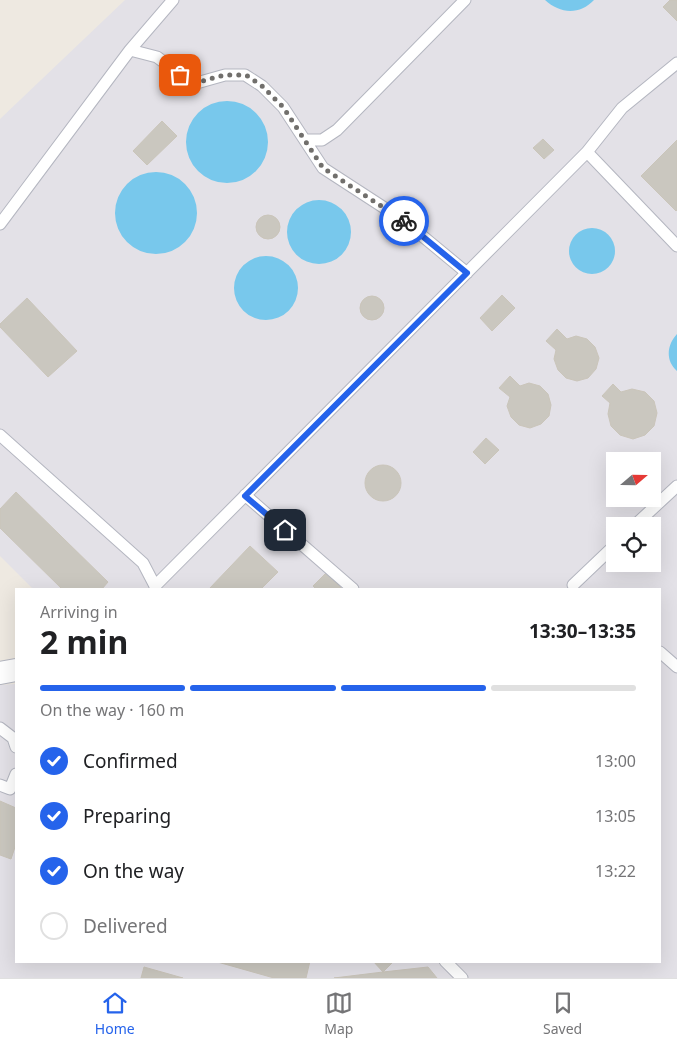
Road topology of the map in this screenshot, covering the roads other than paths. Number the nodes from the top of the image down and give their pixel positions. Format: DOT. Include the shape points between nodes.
graph roads {
  1 [pos="172,0"];
  2 [pos="465,0"];
  3 [pos="130,50"];
  4 [pos="677,63"];
  5 [pos="305,140"];
  6 [pos="587,152"];
  7 [pos="0,224"];
  8 [pos="677,246"];
  9 [pos="467,273"];
  10 [pos="0,435"];
  11 [pos="677,486"];
  12 [pos="245,496"];
  13 [pos="644,517"];
  14 [pos="606,554"];
  15 [pos="155,587"];
  16 [pos="574,587"];
  17 [pos="352,588"];
  18 [pos="661,653"];
  19 [pos="677,667"];
  20 [pos="15,670"];
  21 [pos="0,673"];
  22 [pos="0,728"];
  23 [pos="15,744"];
  24 [pos="15,776"];
  25 [pos="0,785"];
  26 [pos="447,963"];
  27 [pos="462,978"];
  1 -- 3 [label="lane"];
  2 -- 5 [label="lane" via="338,130 322,140"];
  3 -- 5 [label="lane" via="156,58 192,84 224,75 246,75 283,107"];
  3 -- 7 [label="lane"];
  4 -- 6 [label="lane" via="622,108"];
  5 -- 9 [label="lane" via="323,168 403,220"];
  6 -- 8 [label="lane"];
  6 -- 9 [label="lane"];
  9 -- 12 [label="lane"];
  10 -- 15 [label="lane" via="142,563"];
  11 -- 13 [label="lane"];
  12 -- 15 [label="lane"];
  12 -- 17 [label="lane"];
  14 -- 16 [label="lane"];
  18 -- 19 [label="lane"];
  20 -- 21 [label="street"];
  22 -- 23 [label="lane" via="13,738"];
  24 -- 25 [label="lane" via="10,789"];
  26 -- 27 [label="lane"];
}
